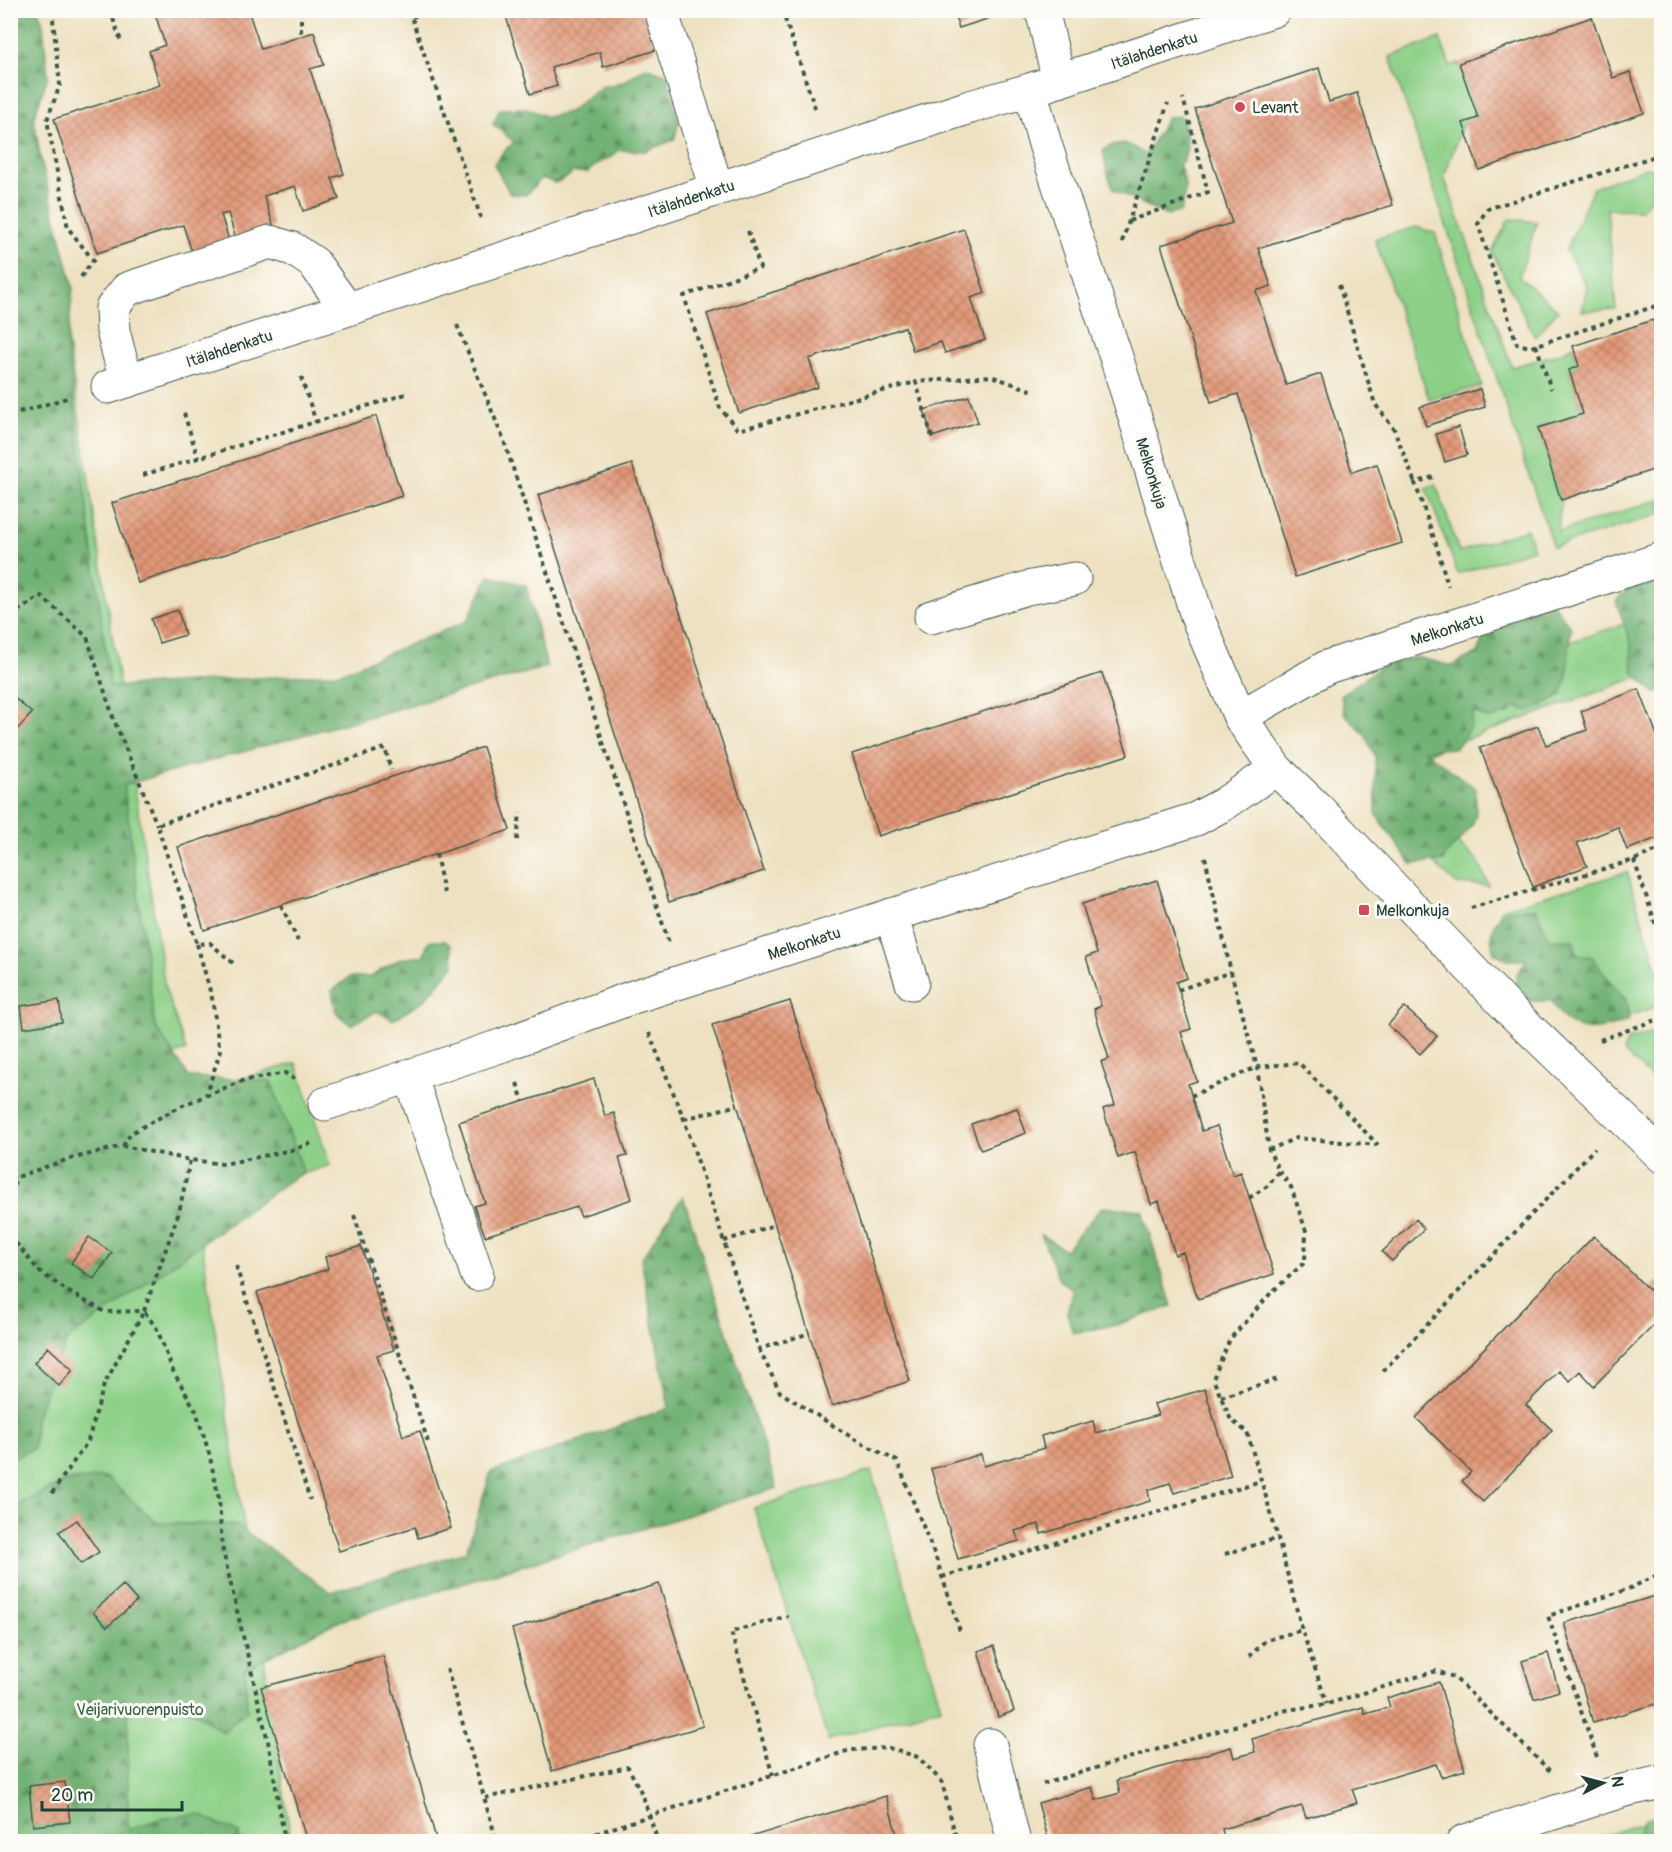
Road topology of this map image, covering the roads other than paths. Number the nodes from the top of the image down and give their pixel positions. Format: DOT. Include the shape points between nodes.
graph roads {
  1 [pos="661,10"];
  2 [pos="1040,10"];
  3 [pos="1274,10"];
  4 [pos="1044,85"];
  5 [pos="717,189"];
  6 [pos="347,309"];
  7 [pos="1662,560"];
  8 [pos="1074,579"];
  9 [pos="931,617"];
  10 [pos="1240,717"];
  11 [pos="1276,769"];
  12 [pos="891,915"];
  13 [pos="912,983"];
  14 [pos="410,1075"];
  15 [pos="325,1104"];
  16 [pos="1662,1156"];
  17 [pos="477,1275"];
  18 [pos="990,1745"];
  19 [pos="1662,1782"];
  20 [pos="1014,1842"];
  21 [pos="1463,1842"];
  1 -- 5 [label="street"];
  2 -- 4 [label="street, Melkonkuja"];
  3 -- 4 [label="street, Itälahdenkatu"];
  4 -- 5 [label="street, Itälahdenkatu"];
  4 -- 10 [label="street, Melkonkuja" via="1045,144 1198,619"];
  5 -- 6 [label="street, Itälahdenkatu"];
  6 -- 6 [label="street, Itälahdenkatu" via="314,263 293,249 270,242 127,289 112,308 117,384"];
  7 -- 10 [label="street, Melkonkatu" via="1327,667"];
  8 -- 9 [label="street" via="1027,588"];
  10 -- 11 [label="street, Melkonkuja"];
  11 -- 12 [label="street, Melkonkatu" via="1196,819"];
  11 -- 16 [label="street, Melkonkuja" via="1567,1068"];
  12 -- 13 [label="street"];
  12 -- 14 [label="street, Melkonkatu" via="681,981 503,1046"];
  14 -- 15 [label="street, Melkonkatu"];
  14 -- 17 [label="street"];
  18 -- 20 [label="street"];
  19 -- 21 [label="street"];
}
